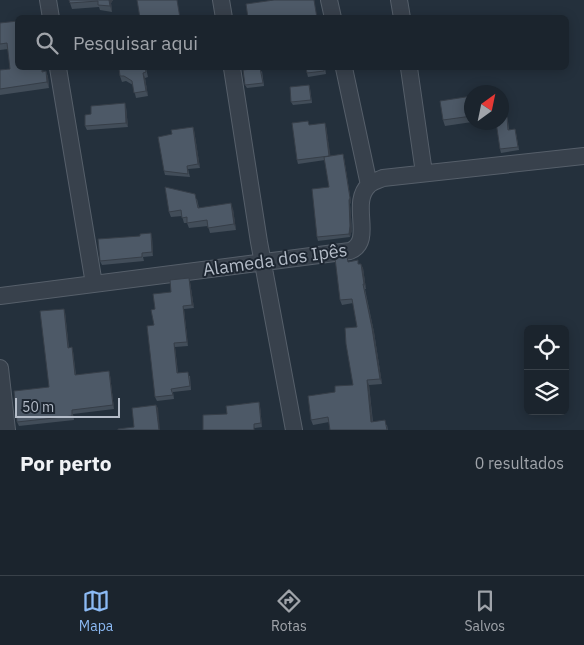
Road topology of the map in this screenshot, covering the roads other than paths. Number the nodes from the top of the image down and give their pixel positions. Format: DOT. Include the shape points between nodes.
graph roads {
  1 [pos="48,0"];
  2 [pos="221,0"];
  3 [pos="329,0"];
  4 [pos="400,0"];
  5 [pos="50,15"];
  6 [pos="224,15"];
  7 [pos="332,15"];
  8 [pos="402,15"];
  9 [pos="58,70"];
  10 [pos="232,70"];
  11 [pos="344,70"];
  12 [pos="409,70"];
  13 [pos="584,156"];
  14 [pos="424,173"];
  15 [pos="369,185"];
  16 [pos="263,262"];
  17 [pos="94,284"];
  18 [pos="0,296"];
  19 [pos="1,378"];
  20 [pos="7,430"];
  21 [pos="294,430"];
  1 -- 5 [label="street"];
  2 -- 6 [label="street"];
  3 -- 7 [label="street"];
  4 -- 8 [label="street"];
  9 -- 17 [label="street"];
  10 -- 16 [label="street"];
  11 -- 15 [label="street"];
  12 -- 14 [label="street"];
  13 -- 14 [label="street"];
  14 -- 15 [label="street" via="383,178"];
  15 -- 16 [label="street, Alameda dos Ipês" via="361,198 362,238 354,249"];
  16 -- 17 [label="street, Alameda dos Ipês"];
  16 -- 21 [label="street"];
  17 -- 18 [label="street, Alameda dos Ipês"];
  19 -- 20 [label="street"];
}
